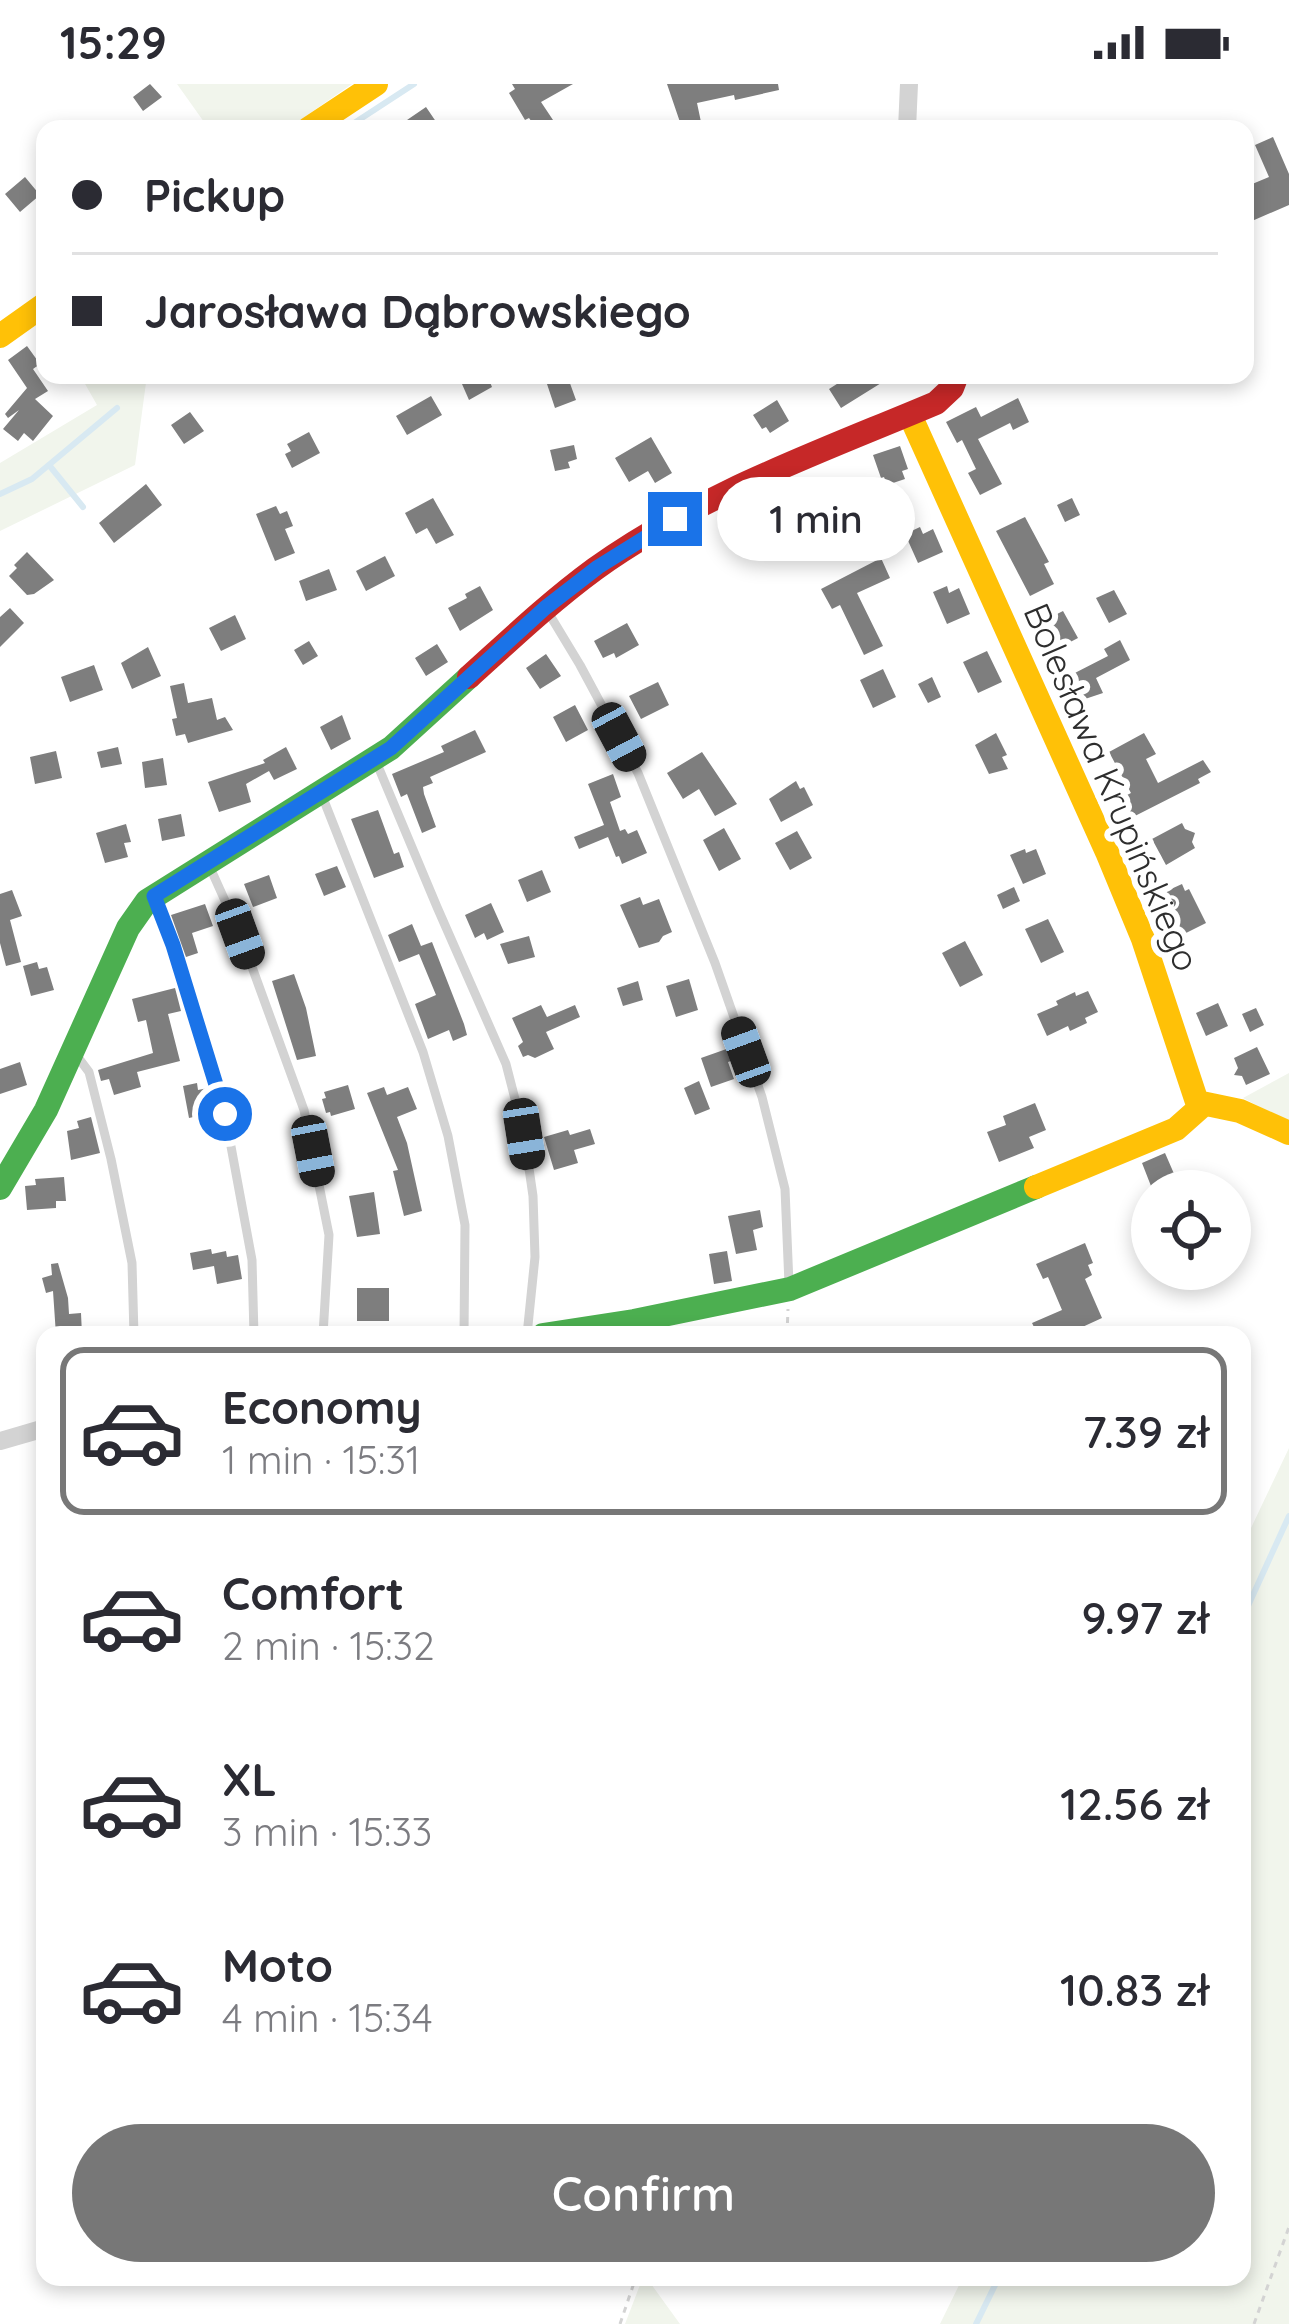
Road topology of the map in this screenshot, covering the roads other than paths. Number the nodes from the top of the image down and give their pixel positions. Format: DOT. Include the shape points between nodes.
graph roads {
  1 [pos="376,84"];
  2 [pos="909,84"];
  3 [pos="322,120"];
  4 [pos="907,120"];
  5 [pos="36,310"];
  6 [pos="0,336"];
  7 [pos="954,384"];
  8 [pos="910,415"];
  9 [pos="545,608"];
  10 [pos="375,758"];
  11 [pos="321,793"];
  12 [pos="207,861"];
  13 [pos="154,896"];
  14 [pos="73,1052"];
  15 [pos="1203,1105"];
  16 [pos="1289,1133"];
  17 [pos="3,1170"];
  18 [pos="790,1289"];
  19 [pos="134,1326"];
  20 [pos="254,1326"];
  21 [pos="324,1326"];
  22 [pos="464,1326"];
  23 [pos="528,1326"];
  24 [pos="602,1326"];
  25 [pos="36,1431"];
  26 [pos="0,1441"];
  1 -- 3 [label="street"];
  2 -- 4 [label="street"];
  5 -- 6 [label="street"];
  7 -- 8 [label="street"];
  8 -- 9 [label="street" via="725,492"];
  8 -- 15 [label="street, Bolesława Krupińskiego" via="1107,852"];
  9 -- 10 [label="street"];
  9 -- 18 [label="lane" via="638,773 715,963 784,1189"];
  10 -- 11 [label="street"];
  10 -- 23 [label="lane" via="506,1064 533,1196"];
  11 -- 12 [label="street"];
  11 -- 22 [label="lane" via="448,1136 465,1226"];
  12 -- 13 [label="street"];
  12 -- 21 [label="lane" via="304,1110 329,1235"];
  13 -- 14 [label="street" via="128,928"];
  13 -- 20 [label="lane" via="225,1114 252,1260"];
  14 -- 17 [label="street" via="46,1110"];
  14 -- 19 [label="lane" via="89,1072 116,1179"];
  15 -- 16 [label="street"];
  15 -- 18 [label="street" via="1176,1129"];
  18 -- 24 [label="street"];
  25 -- 26 [label="street"];
}
